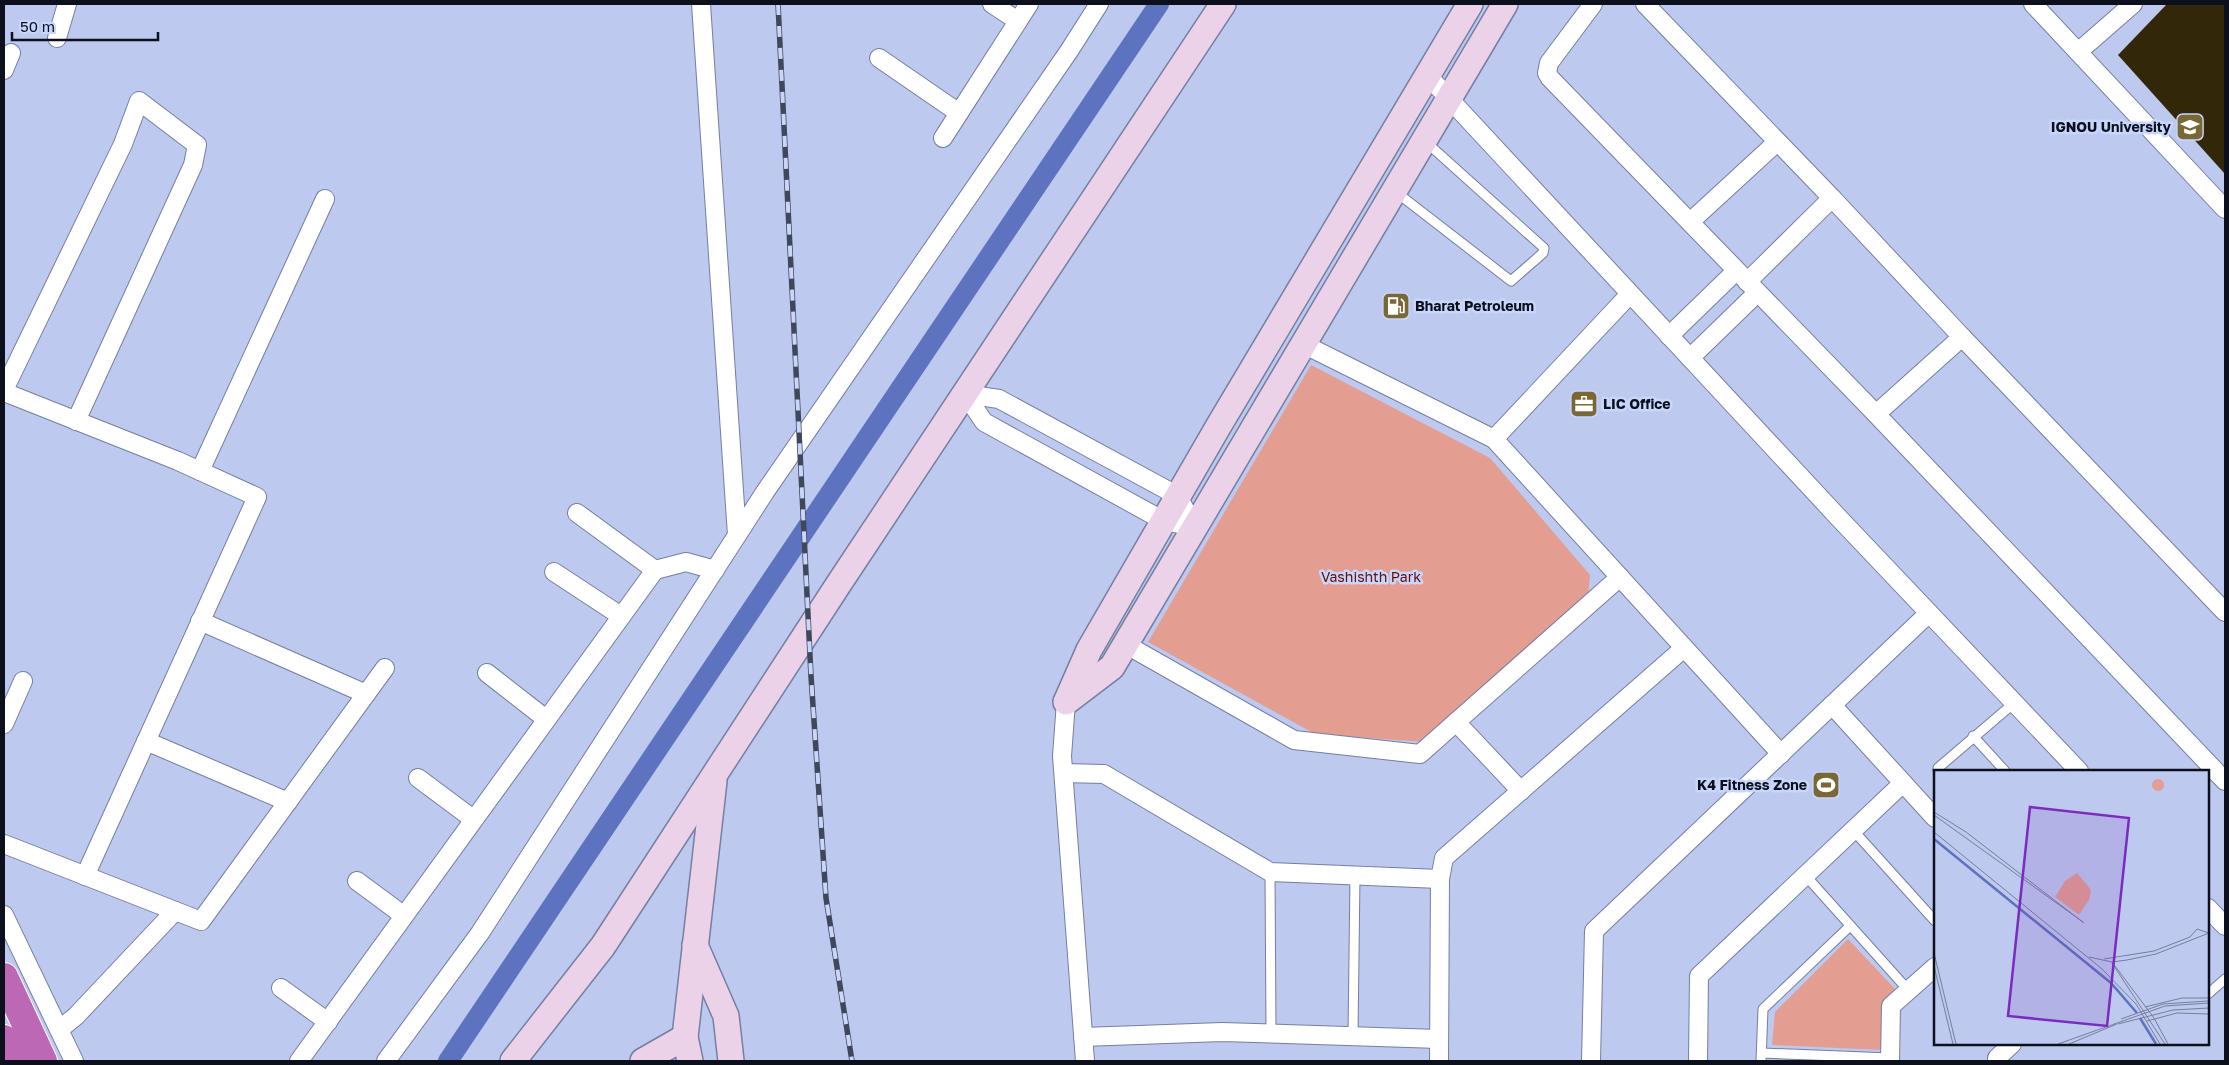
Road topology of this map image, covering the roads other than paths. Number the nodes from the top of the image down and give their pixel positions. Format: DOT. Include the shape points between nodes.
graph roads {
  1 [pos="67,4"];
  2 [pos="701,4"];
  3 [pos="992,4"];
  4 [pos="1030,4"];
  5 [pos="1099,4"];
  6 [pos="1223,4"];
  7 [pos="1470,4"];
  8 [pos="1505,4"];
  9 [pos="1593,4"];
  10 [pos="1645,4"];
  11 [pos="2033,4"];
  12 [pos="2133,4"];
  13 [pos="1018,21"];
  14 [pos="57,38"];
  15 [pos="2078,52"];
  16 [pos="11,53"];
  17 [pos="879,58"];
  18 [pos="4,70"];
  19 [pos="1428,76"];
  20 [pos="1449,98"];
  21 [pos="959,113"];
  22 [pos="943,138"];
  23 [pos="1424,140"];
  24 [pos="1778,142"];
  25 [pos="1394,191"];
  26 [pos="1832,198"];
  27 [pos="326,199"];
  28 [pos="2225,209"];
  29 [pos="1690,222"];
  30 [pos="1747,282"];
  31 [pos="1630,294"];
  32 [pos="1669,336"];
  33 [pos="1962,337"];
  34 [pos="1303,344"];
  35 [pos="1690,358"];
  36 [pos="4,391"];
  37 [pos="965,394"];
  38 [pos="1876,414"];
  39 [pos="76,421"];
  40 [pos="1494,439"];
  41 [pos="200,471"];
  42 [pos="1178,496"];
  43 [pos="577,513"];
  44 [pos="1164,521"];
  45 [pos="1194,527"];
  46 [pos="737,535"];
  47 [pos="654,570"];
  48 [pos="715,570"];
  49 [pos="554,572"];
  50 [pos="1620,577"];
  51 [pos="2225,612"];
  52 [pos="1928,613"];
  53 [pos="621,616"];
  54 [pos="200,621"];
  55 [pos="1125,644"];
  56 [pos="1684,648"];
  57 [pos="386,668"];
  58 [pos="487,673"];
  59 [pos="23,681"];
  60 [pos="366,694"];
  61 [pos="1066,702"];
  62 [pos="2014,703"];
  63 [pos="1832,705"];
  64 [pos="546,720"];
  65 [pos="1456,722"];
  66 [pos="4,724"];
  67 [pos="1974,736"];
  68 [pos="146,741"];
  69 [pos="1781,754"];
  70 [pos="1938,770"];
  71 [pos="2004,770"];
  72 [pos="2077,770"];
  73 [pos="1064,772"];
  74 [pos="714,774"];
  75 [pos="418,778"];
  76 [pos="2225,781"];
  77 [pos="1903,783"];
  78 [pos="1521,791"];
  79 [pos="288,802"];
  80 [pos="1934,817"];
  81 [pos="473,819"];
  82 [pos="1853,830"];
  83 [pos="4,844"];
  84 [pos="1270,872"];
  85 [pos="1355,875"];
  86 [pos="1805,875"];
  87 [pos="85,876"];
  88 [pos="1440,879"];
  89 [pos="357,881"];
  90 [pos="175,911"];
  91 [pos="2209,913"];
  92 [pos="4,916"];
  93 [pos="403,916"];
  94 [pos="1934,920"];
  95 [pos="1850,926"];
  96 [pos="2225,926"];
  97 [pos="695,945"];
  98 [pos="1934,968"];
  99 [pos="4,978"];
  100 [pos="2225,979"];
  101 [pos="281,988"];
  102 [pos="1909,991"];
  103 [pos="2209,993"];
  104 [pos="328,1022"];
  105 [pos="60,1029"];
  106 [pos="1271,1033"];
  107 [pos="1353,1036"];
  108 [pos="685,1037"];
  109 [pos="1083,1037"];
  110 [pos="1439,1038"];
  111 [pos="4,1039"];
  112 [pos="2011,1045"];
  113 [pos="1762,1057"];
  114 [pos="1890,1060"];
  115 [pos="14,1061"];
  116 [pos="43,1061"];
  117 [pos="74,1061"];
  118 [pos="299,1061"];
  119 [pos="386,1061"];
  120 [pos="513,1061"];
  121 [pos="643,1061"];
  122 [pos="667,1061"];
  123 [pos="690,1061"];
  124 [pos="731,1061"];
  125 [pos="1085,1061"];
  126 [pos="1439,1061"];
  127 [pos="1592,1061"];
  128 [pos="1698,1061"];
  129 [pos="1997,1061"];
  1 -- 14 [label="street"];
  2 -- 46 [label="street"];
  3 -- 13 [label="street"];
  4 -- 13 [label="street"];
  5 -- 46 [label="street"];
  6 -- 37 [label="street"];
  7 -- 19 [label="street"];
  8 -- 20 [label="street"];
  9 -- 29 [label="street" via="1549,63 1547,73"];
  10 -- 24 [label="street"];
  11 -- 15 [label="street"];
  12 -- 15 [label="street"];
  13 -- 21 [label="street"];
  15 -- 28 [label="street"];
  16 -- 18 [label="street"];
  17 -- 21 [label="street"];
  19 -- 20 [label="street"];
  19 -- 42 [label="street"];
  20 -- 23 [label="street"];
  20 -- 31 [label="street"];
  21 -- 22 [label="street"];
  23 -- 25 [label="street"];
  23 -- 25 [label="lane" via="1544,248 1543,253 1511,281"];
  24 -- 26 [label="street"];
  24 -- 29 [label="street"];
  25 -- 34 [label="street"];
  26 -- 30 [label="street"];
  26 -- 33 [label="street"];
  27 -- 41 [label="street"];
  29 -- 30 [label="street"];
  30 -- 32 [label="street"];
  30 -- 35 [label="street"];
  30 -- 38 [label="street"];
  31 -- 32 [label="street"];
  31 -- 40 [label="street"];
  32 -- 35 [label="street"];
  33 -- 38 [label="street"];
  33 -- 51 [label="street"];
  34 -- 40 [label="street"];
  34 -- 45 [label="street"];
  35 -- 52 [label="street"];
  36 -- 39 [label="street"];
  36 -- 39 [label="street" via="122,144 139,101 197,145 193,165"];
  37 -- 42 [label="street" via="999,398"];
  37 -- 44 [label="street" via="984,422"];
  37 -- 74 [label="street"];
  38 -- 76 [label="street"];
  39 -- 41 [label="street"];
  40 -- 50 [label="street"];
  41 -- 54 [label="street" via="257,497"];
  42 -- 44 [label="street"];
  42 -- 45 [label="street"];
  43 -- 47 [label="street"];
  44 -- 45 [label="street"];
  44 -- 61 [label="street" via="1089,650"];
  45 -- 55 [label="street"];
  46 -- 48 [label="street"];
  47 -- 48 [label="street" via="686,562"];
  47 -- 53 [label="street"];
  48 -- 119 [label="street" via="480,934"];
  49 -- 53 [label="street"];
  50 -- 56 [label="street"];
  50 -- 65 [label="street"];
  52 -- 62 [label="street"];
  52 -- 63 [label="street"];
  53 -- 64 [label="street"];
  54 -- 60 [label="street"];
  54 -- 68 [label="street"];
  55 -- 61 [label="street" via="1112,667"];
  55 -- 65 [label="street" via="1294,740 1420,754"];
  56 -- 69 [label="street"];
  56 -- 78 [label="street"];
  57 -- 60 [label="street"];
  58 -- 64 [label="street"];
  59 -- 66 [label="street"];
  60 -- 79 [label="street"];
  61 -- 73 [label="street"];
  62 -- 67 [label="lane"];
  62 -- 72 [label="street"];
  63 -- 69 [label="street"];
  63 -- 77 [label="street"];
  64 -- 81 [label="street"];
  65 -- 78 [label="street"];
  67 -- 70 [label="lane"];
  67 -- 71 [label="lane"];
  68 -- 79 [label="street"];
  68 -- 87 [label="street"];
  69 -- 127 [label="street" via="1594,931"];
  73 -- 84 [label="street" via="1104,774"];
  73 -- 109 [label="street"];
  74 -- 97 [label="street"];
  74 -- 120 [label="street" via="603,946"];
  75 -- 81 [label="street"];
  77 -- 80 [label="street"];
  77 -- 82 [label="street"];
  78 -- 88 [label="street" via="1444,858"];
  79 -- 90 [label="street" via="201,922"];
  81 -- 93 [label="street"];
  82 -- 86 [label="street"];
  82 -- 94 [label="lane"];
  83 -- 87 [label="street"];
  84 -- 85 [label="street"];
  84 -- 106 [label="lane"];
  85 -- 88 [label="street"];
  85 -- 107 [label="lane"];
  86 -- 95 [label="lane"];
  86 -- 128 [label="street" via="1699,976"];
  87 -- 90 [label="street"];
  88 -- 110 [label="street"];
  89 -- 93 [label="street"];
  90 -- 105 [label="street"];
  91 -- 96 [label="street"];
  92 -- 105 [label="street"];
  93 -- 104 [label="street"];
  95 -- 102 [label="lane"];
  95 -- 113 [label="lane" via="1763,1009"];
  97 -- 108 [label="street"];
  97 -- 124 [label="street" via="726,1016"];
  98 -- 102 [label="street"];
  99 -- 116 [label="highway"];
  100 -- 103 [label="lane"];
  101 -- 104 [label="street"];
  102 -- 114 [label="street" via="1892,1006"];
  104 -- 118 [label="street"];
  105 -- 117 [label="street"];
  106 -- 107 [label="street"];
  106 -- 109 [label="street"];
  107 -- 110 [label="street"];
  108 -- 121 [label="street"];
  108 -- 122 [label="street"];
  108 -- 123 [label="street"];
  109 -- 125 [label="street"];
  110 -- 126 [label="street"];
  111 -- 115 [label="highway"];
  112 -- 129 [label="street"];
  113 -- 114 [label="lane"];
}
